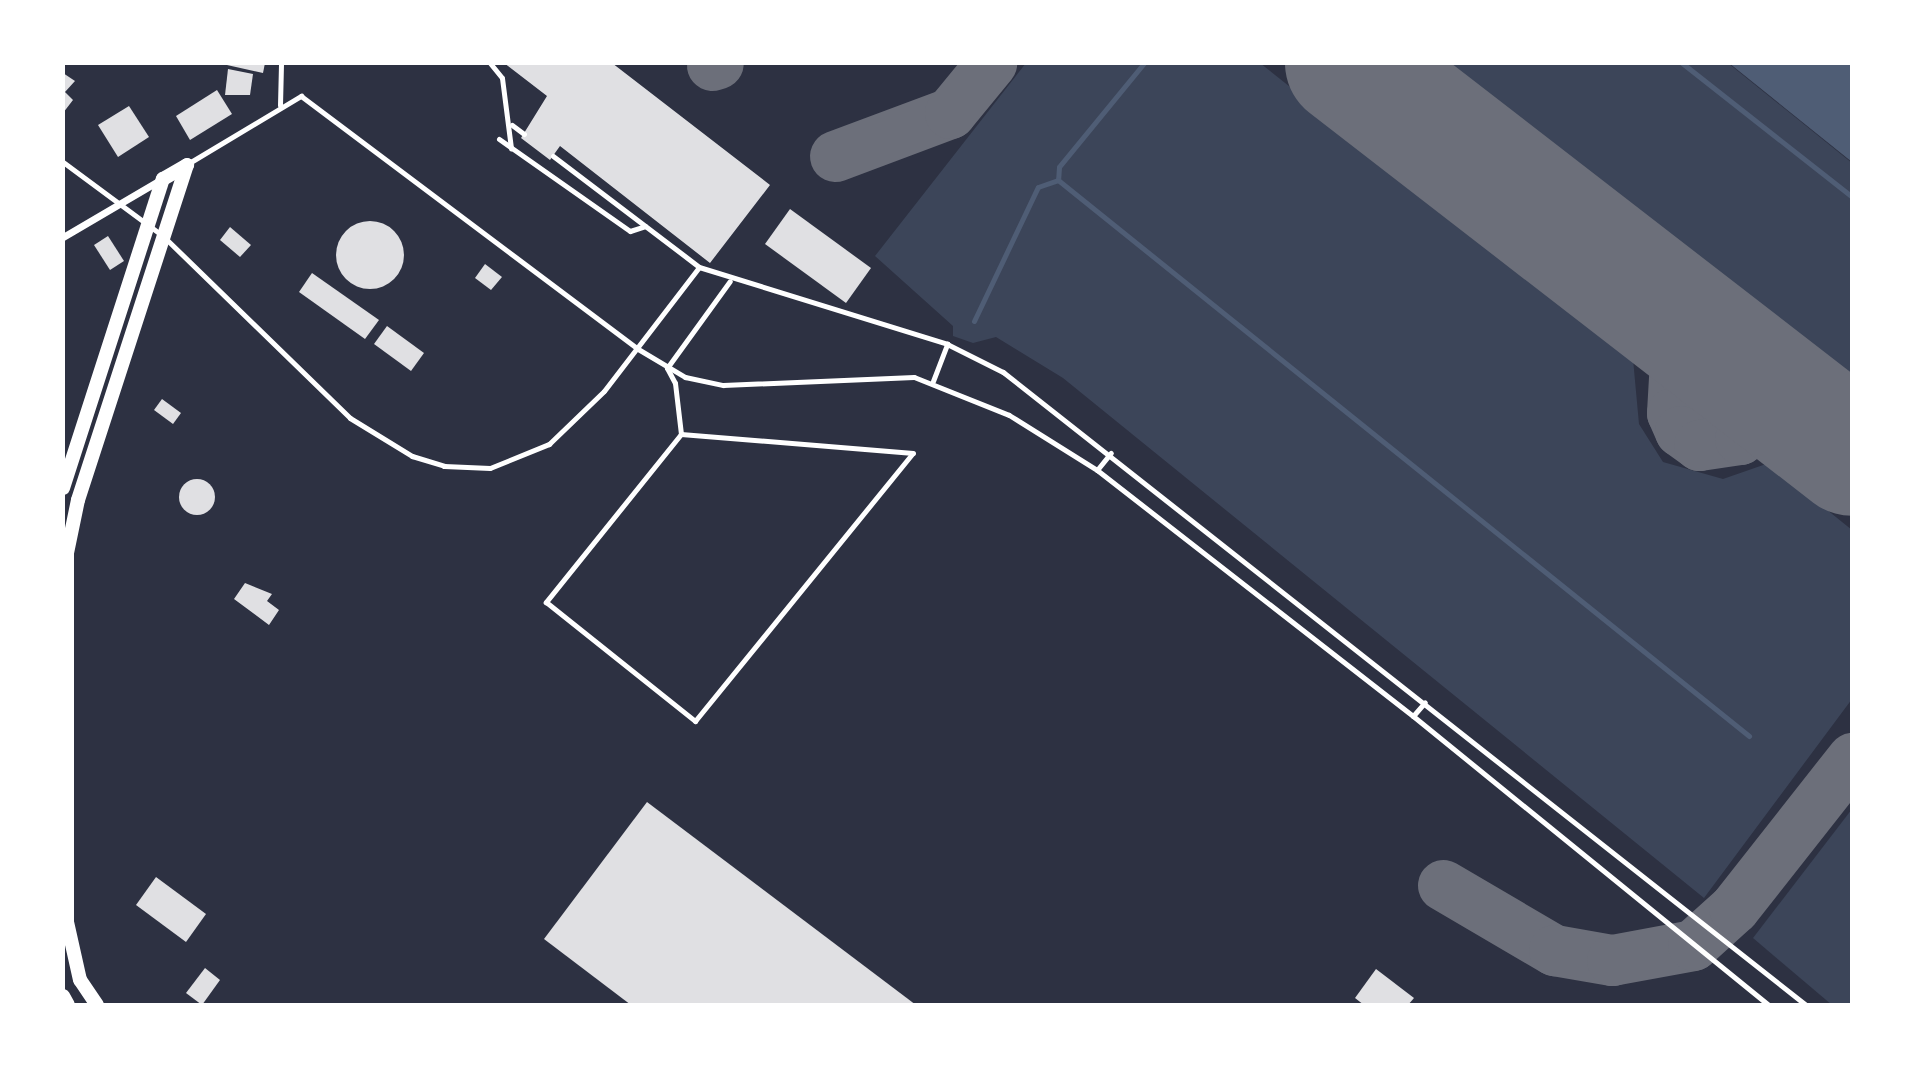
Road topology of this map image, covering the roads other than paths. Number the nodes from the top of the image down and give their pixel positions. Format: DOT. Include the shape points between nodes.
graph roads {
  1 [pos="281,63"];
  2 [pos="490,63"];
  3 [pos="280,104"];
  4 [pos="512,125"];
  5 [pos="524,134"];
  6 [pos="499,139"];
  7 [pos="511,148"];
  8 [pos="553,156"];
  9 [pos="63,162"];
  10 [pos="187,165"];
  11 [pos="163,179"];
  12 [pos="119,205"];
  13 [pos="148,225"];
  14 [pos="645,226"];
  15 [pos="163,236"];
  16 [pos="63,237"];
  17 [pos="699,267"];
  18 [pos="730,281"];
  19 [pos="947,344"];
  20 [pos="638,349"];
  21 [pos="667,368"];
  22 [pos="933,381"];
  23 [pos="681,434"];
  24 [pos="1111,453"];
  25 [pos="1097,470"];
  26 [pos="63,488"];
  27 [pos="1425,702"];
  28 [pos="1413,716"];
  29 [pos="63,996"];
  30 [pos="93,1000"];
  31 [pos="68,1005"];
  32 [pos="76,1005"];
  33 [pos="1769,1005"];
  34 [pos="1806,1005"];
  1 -- 3 [label="lane"];
  2 -- 4 [label="lane" via="500,73"];
  3 -- 10 [label="lane"];
  3 -- 20 [label="lane" via="307,98"];
  4 -- 5 [label="lane"];
  4 -- 7 [label="lane"];
  6 -- 7 [label="lane"];
  7 -- 14 [label="lane" via="629,231"];
  8 -- 14 [label="lane"];
  9 -- 12 [label="lane"];
  10 -- 11 [label="main road"];
  10 -- 15 [label="main road"];
  11 -- 12 [label="street"];
  11 -- 13 [label="main road"];
  12 -- 13 [label="lane"];
  12 -- 16 [label="street"];
  13 -- 15 [label="lane"];
  13 -- 26 [label="main road"];
  14 -- 17 [label="lane"];
  15 -- 20 [label="lane" via="351,418 412,456 444,466 490,468 549,444"];
  15 -- 30 [label="main road" via="78,500 67,553 67,922"];
  17 -- 18 [label="lane"];
  17 -- 20 [label="lane"];
  18 -- 19 [label="lane"];
  18 -- 21 [label="lane"];
  19 -- 22 [label="lane"];
  19 -- 24 [label="lane" via="1003,372"];
  20 -- 21 [label="lane"];
  21 -- 22 [label="lane" via="723,385 886,374"];
  21 -- 23 [label="lane" via="675,383"];
  22 -- 25 [label="lane" via="1009,415"];
  23 -- 23 [label="lane" via="546,602 695,721 913,453"];
  24 -- 25 [label="lane"];
  24 -- 27 [label="lane"];
  25 -- 28 [label="lane"];
  27 -- 28 [label="lane"];
  27 -- 34 [label="lane"];
  28 -- 33 [label="lane"];
  29 -- 31 [label="main road"];
  30 -- 32 [label="main road"];
}
